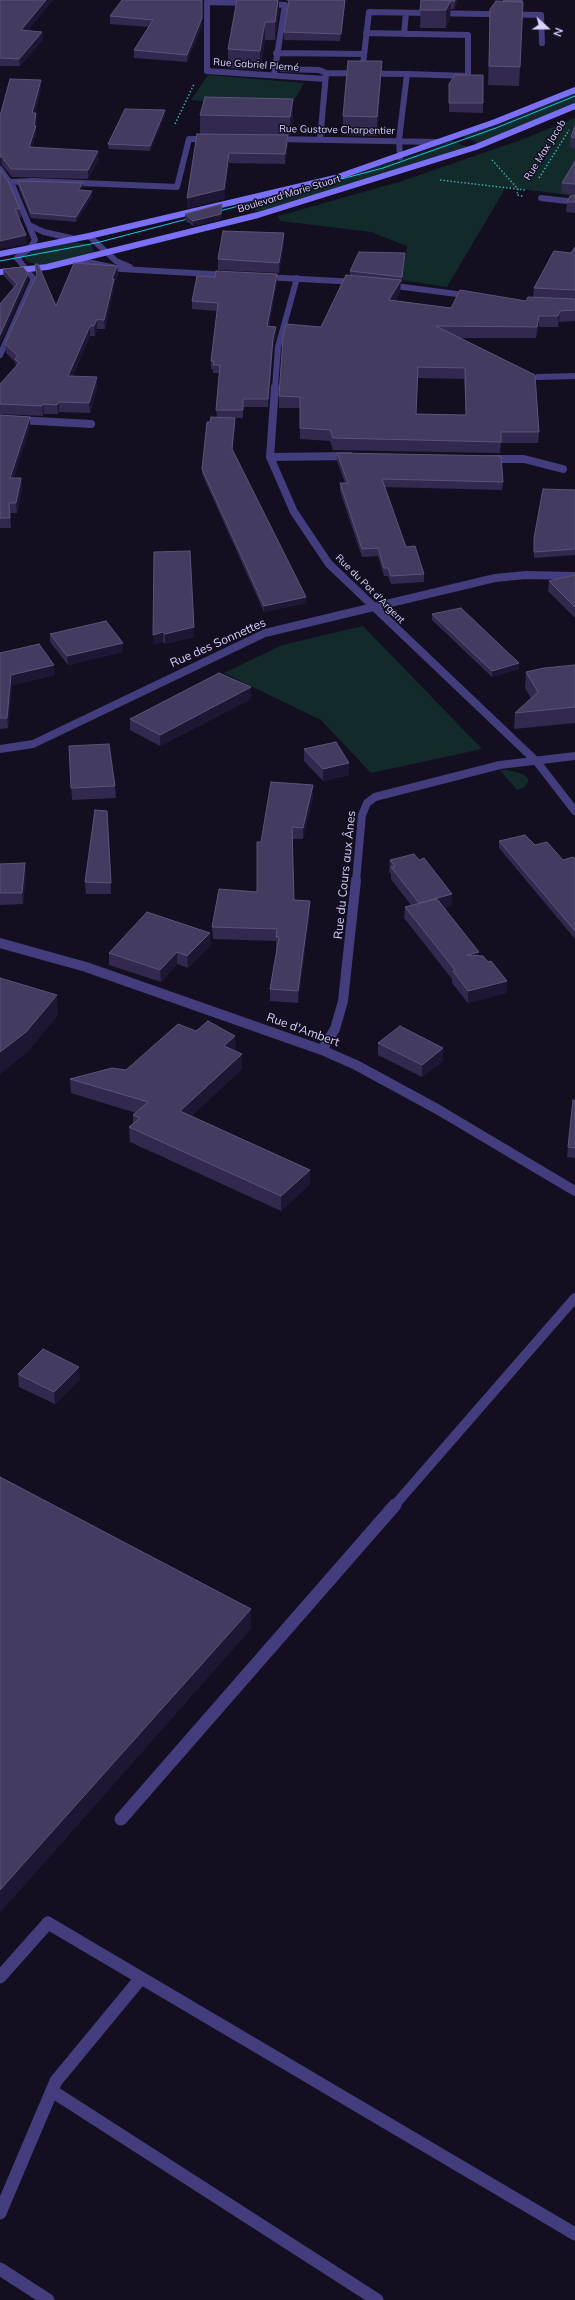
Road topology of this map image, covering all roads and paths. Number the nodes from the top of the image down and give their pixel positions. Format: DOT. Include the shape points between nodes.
graph roads {
  1 [pos="254,4"];
  2 [pos="261,4"];
  3 [pos="406,12"];
  4 [pos="366,33"];
  5 [pos="404,34"];
  6 [pos="542,43"];
  7 [pos="276,53"];
  8 [pos="364,54"];
  9 [pos="274,72"];
  10 [pos="362,73"];
  11 [pos="407,74"];
  12 [pos="326,76"];
  13 [pos="575,90"];
  14 [pos="575,106"];
  15 [pos="571,128"];
  16 [pos="220,139"];
  17 [pos="266,139"];
  18 [pos="320,140"];
  19 [pos="399,140"];
  20 [pos="437,142"];
  21 [pos="400,157"];
  22 [pos="490,157"];
  23 [pos="0,169"];
  24 [pos="434,179"];
  25 [pos="11,182"];
  26 [pos="536,184"];
  27 [pos="518,189"];
  28 [pos="532,190"];
  29 [pos="517,195"];
  30 [pos="541,198"];
  31 [pos="575,202"];
  32 [pos="31,226"];
  33 [pos="89,236"];
  34 [pos="76,239"];
  35 [pos="30,248"];
  36 [pos="106,253"];
  37 [pos="0,254"];
  38 [pos="77,260"];
  39 [pos="26,269"];
  40 [pos="148,270"];
  41 [pos="0,272"];
  42 [pos="234,275"];
  43 [pos="258,276"];
  44 [pos="298,278"];
  45 [pos="367,283"];
  46 [pos="382,284"];
  47 [pos="477,297"];
  48 [pos="0,355"];
  49 [pos="575,376"];
  50 [pos="538,377"];
  51 [pos="0,419"];
  52 [pos="91,424"];
  53 [pos="358,456"];
  54 [pos="270,457"];
  55 [pos="476,458"];
  56 [pos="563,470"];
  57 [pos="575,576"];
  58 [pos="372,608"];
  59 [pos="0,749"];
  60 [pos="575,756"];
  61 [pos="537,762"];
  62 [pos="575,812"];
  63 [pos="0,943"];
  64 [pos="322,1050"];
  65 [pos="575,1191"];
  66 [pos="575,1298"];
  67 [pos="121,1819"];
  68 [pos="0,1977"];
  69 [pos="141,1978"];
  70 [pos="52,2091"];
  71 [pos="0,2213"];
  72 [pos="575,2234"];
  73 [pos="0,2269"];
  74 [pos="48,2300"];
  75 [pos="377,2300"];
  1 -- 9 [label="street, Rue Gabriel Pierné" via="207,2 207,71"];
  2 -- 7 [label="street" via="285,5"];
  3 -- 4 [label="street" via="368,12"];
  3 -- 5 [label="street"];
  3 -- 6 [label="street" via="541,15"];
  4 -- 5 [label="street"];
  4 -- 8 [label="street"];
  5 -- 11 [label="street, Rue Gabriel Pierné" via="468,35 468,76"];
  7 -- 8 [label="street"];
  7 -- 9 [label="street"];
  8 -- 10 [label="street"];
  9 -- 12 [label="street, Rue Gabriel Pierné"];
  10 -- 11 [label="street, Rue Gabriel Pierné"];
  10 -- 12 [label="street, Rue Gabriel Pierné"];
  11 -- 19 [label="street"];
  12 -- 18 [label="street"];
  13 -- 20 [label="main road, Boulevard Marie Stuart"];
  14 -- 36 [label="main road, Boulevard Marie Stuart" via="482,145 399,172 258,215"];
  15 -- 26 [label="path, Rue Max Jacob"];
  16 -- 25 [label="street" via="189,139 177,187"];
  17 -- 18 [label="street, Rue Gustave Charpentier"];
  18 -- 19 [label="street, Rue Gustave Charpentier"];
  19 -- 20 [label="street, Rue Gustave Charpentier"];
  19 -- 21 [label="street"];
  20 -- 21 [label="main road, Boulevard Marie Stuart"];
  21 -- 33 [label="main road, Boulevard Marie Stuart" via="335,178"];
  22 -- 27 [label="path"];
  23 -- 25 [label="street"];
  24 -- 27 [label="path"];
  25 -- 32 [label="street"];
  27 -- 28 [label="path"];
  27 -- 29 [label="path"];
  30 -- 31 [label="street, Rue Max Jacob"];
  32 -- 34 [label="street" via="44,232"];
  32 -- 35 [label="street" via="35,240"];
  33 -- 34 [label="main road, Boulevard Marie Stuart"];
  33 -- 36 [label="street"];
  34 -- 35 [label="main road, Boulevard Marie Stuart"];
  35 -- 37 [label="main road, Boulevard Marie Stuart"];
  35 -- 39 [label="street" via="17,258"];
  36 -- 38 [label="main road, Boulevard Marie Stuart"];
  36 -- 40 [label="street" via="123,265"];
  38 -- 39 [label="main road, Boulevard Marie Stuart"];
  38 -- 40 [label="street" via="121,269"];
  39 -- 41 [label="main road, Boulevard Marie Stuart"];
  39 -- 48 [label="street" via="33,281"];
  40 -- 42 [label="street"];
  43 -- 44 [label="street"];
  44 -- 45 [label="street"];
  44 -- 54 [label="street, Rue du Pot d'Argent" via="278,347"];
  46 -- 47 [label="street"];
  49 -- 50 [label="street"];
  51 -- 52 [label="street"];
  53 -- 54 [label="street"];
  54 -- 58 [label="street, Rue du Pot d'Argent" via="294,512 329,564"];
  55 -- 56 [label="street" via="524,460"];
  57 -- 58 [label="street, Rue des Sonnettes" via="526,575 494,578"];
  58 -- 59 [label="street, Rue des Sonnettes" via="265,633 33,744"];
  58 -- 61 [label="street, Rue du Pot d'Argent"];
  60 -- 61 [label="street, Rue du Cours aux Ânes"];
  61 -- 62 [label="street, Rue du Pot d'Argent"];
  61 -- 64 [label="street, Rue du Cours aux Ânes" via="500,765 375,797 367,803 360,830 343,1002 335,1029"];
  63 -- 64 [label="street, Rue d'Ambert" via="86,967"];
  64 -- 65 [label="street, Rue d'Ambert" via="356,1065 437,1109"];
  66 -- 67 [label="street"];
  68 -- 69 [label="street" via="48,1923"];
  69 -- 70 [label="street" via="56,2081"];
  69 -- 72 [label="street"];
  70 -- 71 [label="street"];
  70 -- 75 [label="street"];
  73 -- 74 [label="street"];
}
